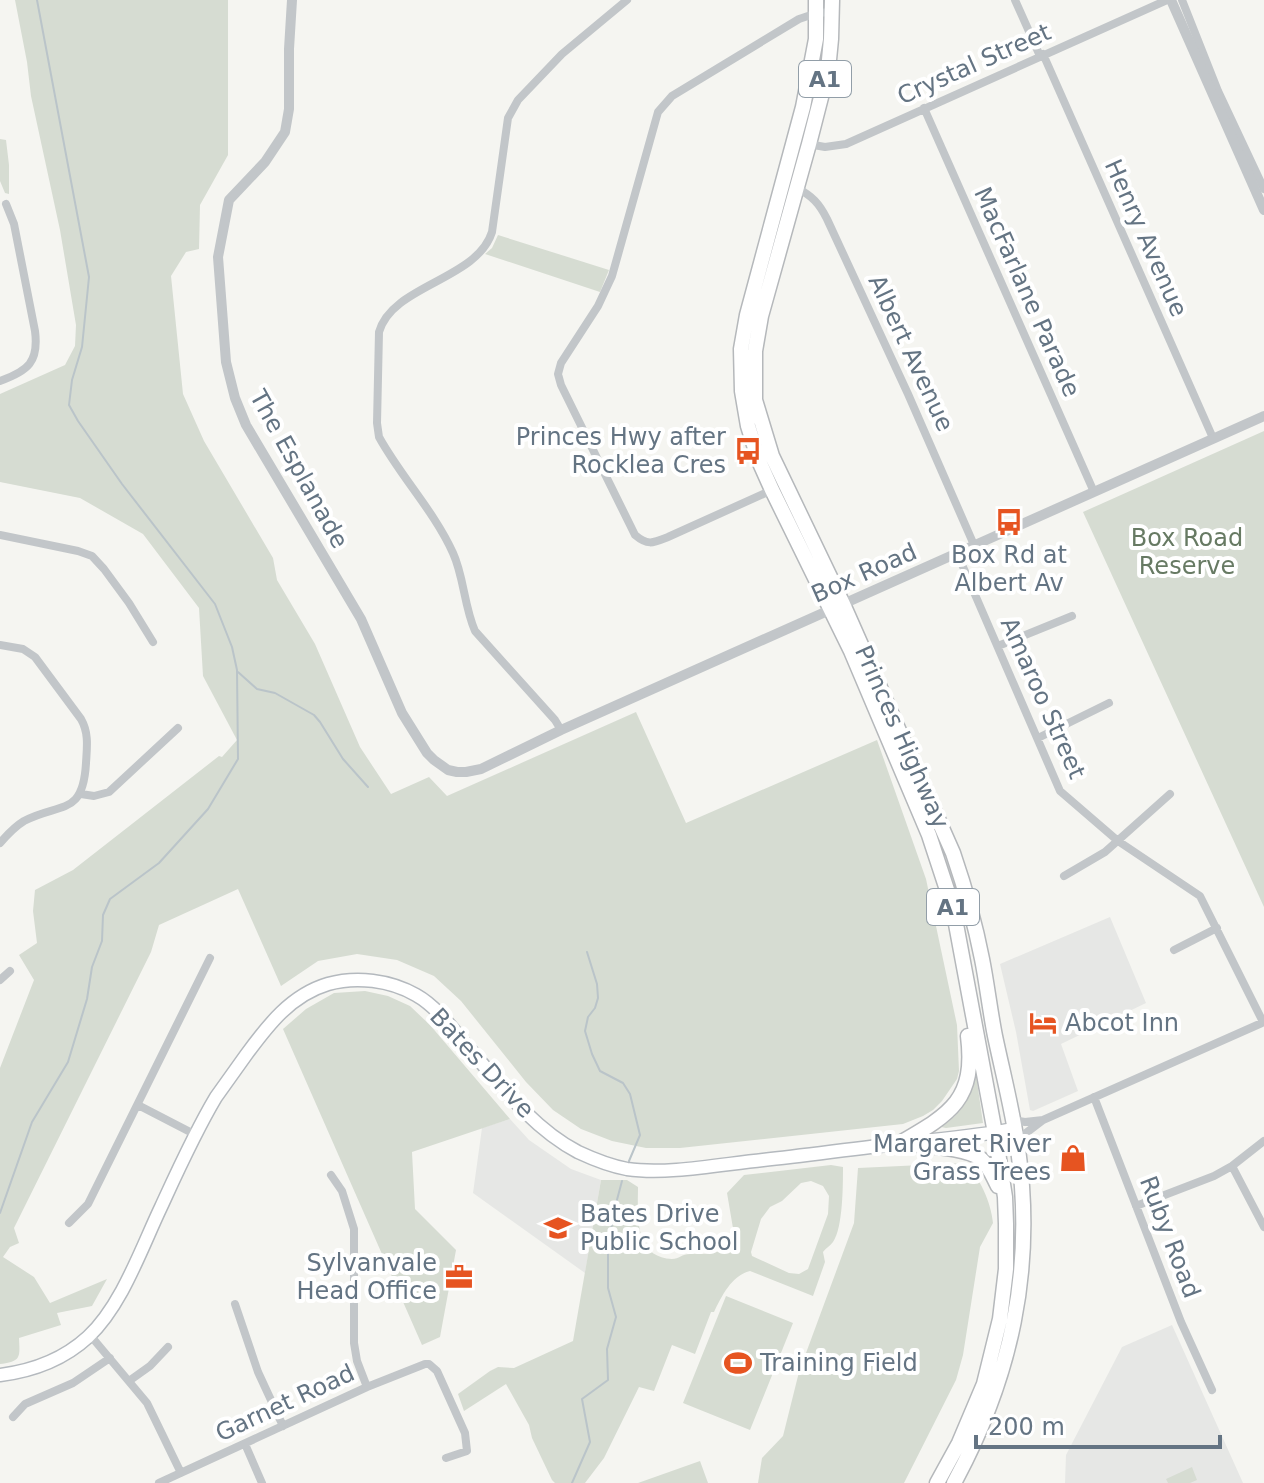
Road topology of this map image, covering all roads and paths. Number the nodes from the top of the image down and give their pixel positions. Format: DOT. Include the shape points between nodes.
graph roads {
  1 [pos="292,0"];
  2 [pos="627,0"];
  3 [pos="1015,0"];
  4 [pos="1169,0"];
  5 [pos="1182,0"];
  6 [pos="824,6"];
  7 [pos="1041,55"];
  8 [pos="924,108"];
  9 [pos="794,140"];
  10 [pos="809,144"];
  11 [pos="797,188"];
  12 [pos="1264,189"];
  13 [pos="6,204"];
  14 [pos="1264,210"];
  15 [pos="0,381"];
  16 [pos="1264,416"];
  17 [pos="1213,438"];
  18 [pos="772,490"];
  19 [pos="1094,492"];
  20 [pos="0,535"];
  21 [pos="974,545"];
  22 [pos="957,553"];
  23 [pos="837,607"];
  24 [pos="1072,616"];
  25 [pos="153,642"];
  26 [pos="0,645"];
  27 [pos="998,646"];
  28 [pos="1109,703"];
  29 [pos="178,728"];
  30 [pos="561,730"];
  31 [pos="1038,738"];
  32 [pos="481,769"];
  33 [pos="81,794"];
  34 [pos="1170,794"];
  35 [pos="1118,841"];
  36 [pos="0,843"];
  37 [pos="1064,876"];
  38 [pos="1217,928"];
  39 [pos="1174,950"];
  40 [pos="210,958"];
  41 [pos="10,971"];
  42 [pos="0,980"];
  43 [pos="972,1013"];
  44 [pos="1264,1022"];
  45 [pos="1094,1097"];
  46 [pos="138,1105"];
  47 [pos="1043,1120"];
  48 [pos="1013,1124"];
  49 [pos="995,1133"];
  50 [pos="196,1135"];
  51 [pos="1264,1141"];
  52 [pos="900,1143"];
  53 [pos="1018,1145"];
  54 [pos="1232,1166"];
  55 [pos="331,1175"];
  56 [pos="1005,1197"];
  57 [pos="1136,1206"];
  58 [pos="69,1223"];
  59 [pos="1264,1227"];
  60 [pos="235,1304"];
  61 [pos="90,1335"];
  62 [pos="168,1347"];
  63 [pos="110,1358"];
  64 [pos="0,1375"];
  65 [pos="129,1381"];
  66 [pos="367,1387"];
  67 [pos="1212,1390"];
  68 [pos="13,1417"];
  69 [pos="283,1426"];
  70 [pos="245,1444"];
  71 [pos="446,1458"];
  72 [pos="181,1473"];
  73 [pos="159,1483"];
  74 [pos="262,1483"];
  75 [pos="937,1483"];
  76 [pos="954,1483"];
  1 -- 32 [label="street, The Esplanade" via="285,132 229,200 218,257 228,372 246,425 361,619 402,713 427,753 448,770"];
  2 -- 30 [label="street" via="562,54 518,100 508,118 492,232 485,247 394,309 379,332 379,437 455,557 475,631"];
  3 -- 7 [label="street, Henry Avenue"];
  4 -- 7 [label="street, Crystal Street"];
  4 -- 14 [label="street"];
  5 -- 12 [label="street"];
  6 -- 9 [label="highway, Princes Highway / A1"];
  6 -- 10 [label="highway, Princes Highway / A1" via="828,70"];
  6 -- 18 [label="street" via="672,96 658,112 607,290 558,374 643,542 668,537"];
  7 -- 8 [label="street, Crystal Street"];
  7 -- 17 [label="street, Henry Avenue"];
  8 -- 10 [label="street, Crystal Street" via="846,144"];
  8 -- 19 [label="street, MacFarlane Parade"];
  9 -- 10 [label="street, Crystal Street"];
  9 -- 18 [label="highway, Princes Highway / A1" via="741,349 748,426"];
  10 -- 11 [label="highway, Princes Highway / A1"];
  11 -- 21 [label="street, Albert Avenue" via="819,204 827,219"];
  11 -- 23 [label="highway, Princes Highway / A1" via="761,316 755,400 772,456"];
  13 -- 15 [label="street" via="36,346 25,370"];
  16 -- 17 [label="street, Box Road"];
  17 -- 19 [label="street, Box Road"];
  18 -- 23 [label="highway, Princes Highway / A1"];
  19 -- 21 [label="street, Box Road"];
  20 -- 25 [label="street" via="92,556"];
  21 -- 22 [label="street, Box Road"];
  22 -- 23 [label="street, Box Road"];
  22 -- 27 [label="street, Amaroo Street"];
  23 -- 30 [label="street, Box Road"];
  23 -- 43 [label="highway, Princes Highway / A1" via="929,835 953,908"];
  23 -- 48 [label="highway, Princes Highway / A1" via="929,796 965,889"];
  24 -- 27 [label="street"];
  26 -- 33 [label="street" via="35,657 85,725"];
  27 -- 31 [label="street, Amaroo Street"];
  28 -- 31 [label="street"];
  29 -- 33 [label="street" via="109,792"];
  30 -- 32 [label="street, Box Road"];
  31 -- 35 [label="street, Amaroo Street" via="1060,791"];
  33 -- 36 [label="street" via="67,806 20,824"];
  34 -- 35 [label="street"];
  35 -- 37 [label="street"];
  35 -- 38 [label="street, Amaroo Street" via="1200,896"];
  38 -- 39 [label="street"];
  38 -- 44 [label="street, Amaroo Street"];
  40 -- 46 [label="street"];
  41 -- 42 [label="street"];
  43 -- 49 [label="highway, Princes Highway / A1"];
  43 -- 52 [label="highway" via="967,1030 969,1069 960,1098 940,1119"];
  44 -- 45 [label="street"];
  45 -- 47 [label="street"];
  45 -- 57 [label="street, Ruby Road"];
  46 -- 50 [label="street"];
  46 -- 58 [label="street" via="88,1204"];
  47 -- 48 [label="street"];
  47 -- 53 [label="street"];
  48 -- 49 [label="main road, Bates Drive"];
  48 -- 53 [label="highway, Princes Highway / A1"];
  49 -- 52 [label="main road, Bates Drive"];
  49 -- 56 [label="highway, Princes Highway / A1"];
  50 -- 52 [label="main road, Bates Drive" via="216,1097 279,1014 315,989 356,979 417,995 560,1142 626,1169 686,1168"];
  50 -- 61 [label="main road, Bates Drive" via="115,1301"];
  51 -- 54 [label="street"];
  52 -- 56 [label="highway" via="974,1154"];
  53 -- 76 [label="highway, Princes Highway / A1" via="1024,1233 1011,1338 979,1435"];
  54 -- 57 [label="street"];
  54 -- 59 [label="street"];
  55 -- 66 [label="street" via="354,1229 354,1343"];
  56 -- 75 [label="highway, Princes Highway / A1" via="1006,1269 995,1343 976,1405"];
  57 -- 67 [label="street, Ruby Road"];
  60 -- 69 [label="street"];
  61 -- 63 [label="street"];
  61 -- 64 [label="main road, Bates Drive" via="62,1356"];
  62 -- 65 [label="street"];
  63 -- 65 [label="street"];
  63 -- 68 [label="street" via="73,1383 25,1404"];
  65 -- 72 [label="street" via="150,1408"];
  66 -- 69 [label="street, Garnet Road"];
  66 -- 71 [label="street, Garnet Road" via="419,1365 434,1368 465,1433 467,1451"];
  69 -- 70 [label="street, Garnet Road"];
  70 -- 72 [label="street, Garnet Road"];
  70 -- 74 [label="street"];
  72 -- 73 [label="street, Garnet Road"];
}
